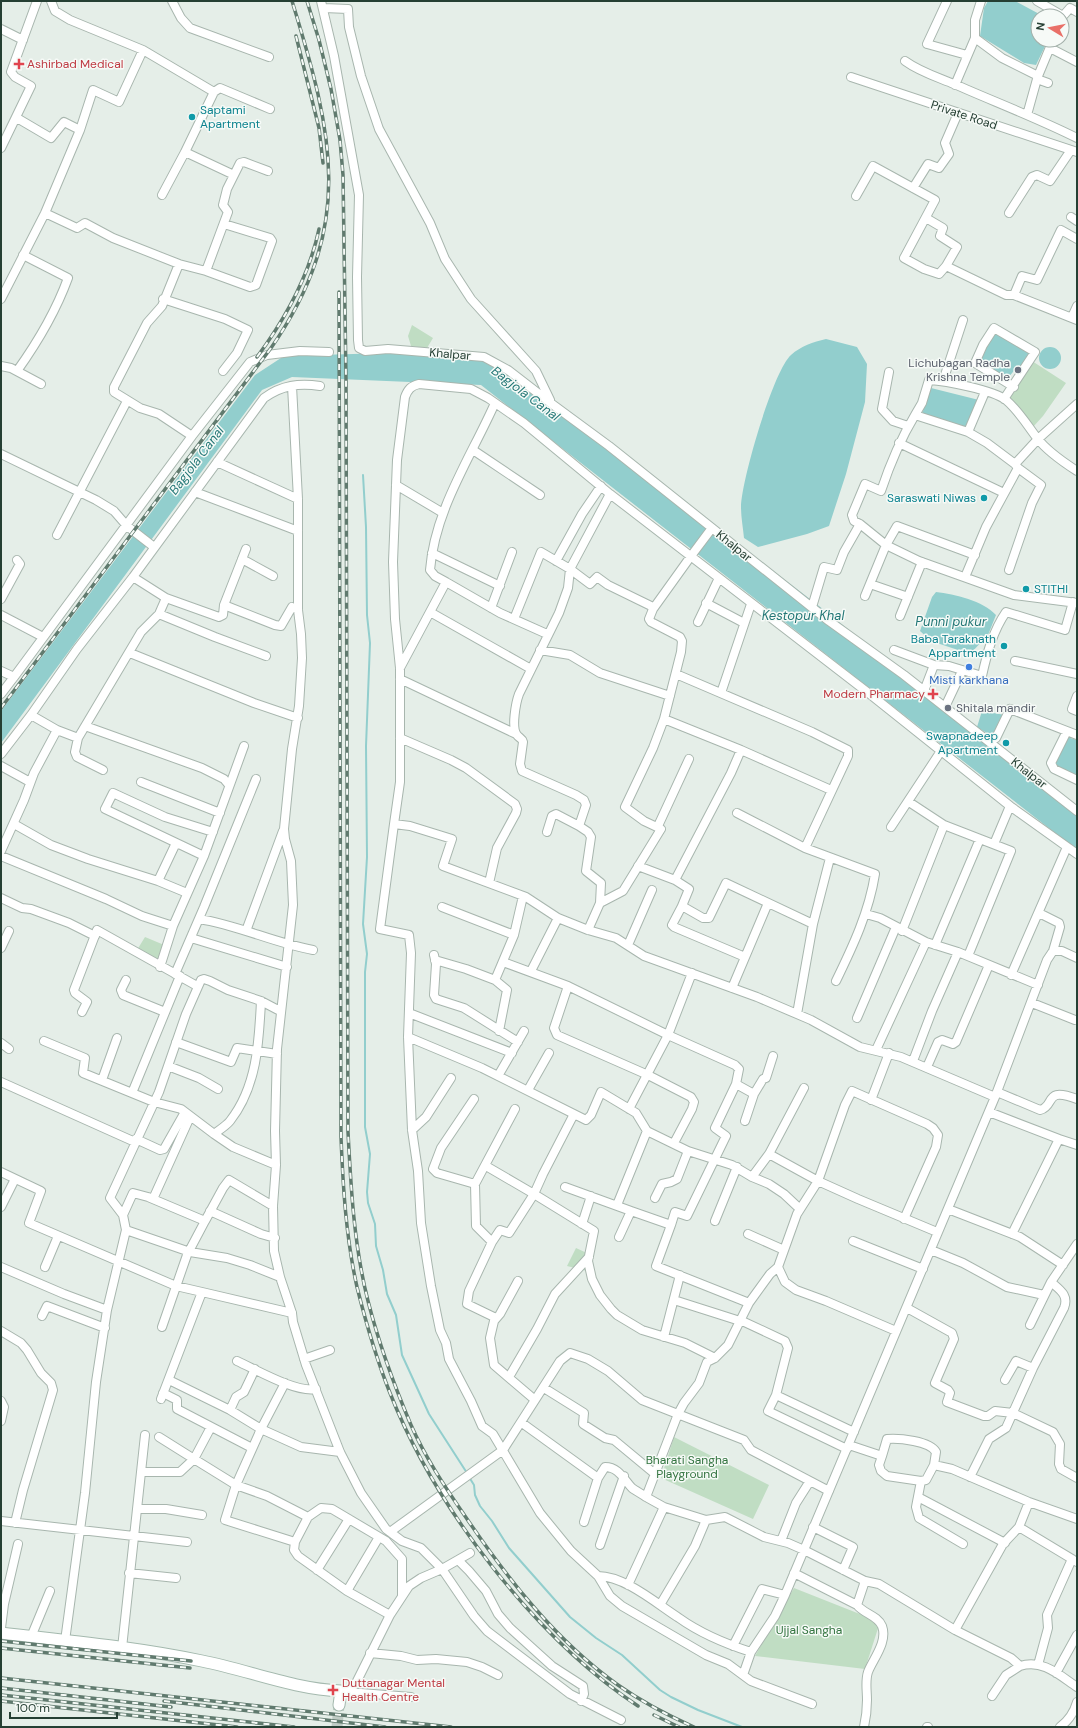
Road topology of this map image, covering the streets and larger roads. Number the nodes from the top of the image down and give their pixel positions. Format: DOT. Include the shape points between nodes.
graph roads {
  1 [pos="37,1"];
  2 [pos="51,1"];
  3 [pos="172,1"];
  4 [pos="947,1"];
  5 [pos="981,1"];
  6 [pos="1037,1"];
  7 [pos="322,4"];
  8 [pos="1048,8"];
  9 [pos="1,29"];
  10 [pos="975,38"];
  11 [pos="22,40"];
  12 [pos="1049,48"];
  13 [pos="1057,48"];
  14 [pos="143,50"];
  15 [pos="967,55"];
  16 [pos="269,57"];
  17 [pos="904,62"];
  18 [pos="1077,62"];
  19 [pos="851,77"];
  20 [pos="1038,77"];
  21 [pos="1048,83"];
  22 [pos="955,85"];
  23 [pos="214,92"];
  24 [pos="270,109"];
  25 [pos="958,113"];
  26 [pos="1027,115"];
  27 [pos="17,118"];
  28 [pos="80,130"];
  29 [pos="1077,138"];
  30 [pos="1,148"];
  31 [pos="1074,151"];
  32 [pos="186,152"];
  33 [pos="268,171"];
  34 [pos="234,175"];
  35 [pos="913,188"];
  36 [pos="162,195"];
  37 [pos="856,196"];
  38 [pos="45,213"];
  39 [pos="1009,213"];
  40 [pos="926,218"];
  41 [pos="224,224"];
  42 [pos="1077,238"];
  43 [pos="23,255"];
  44 [pos="179,264"];
  45 [pos="946,266"];
  46 [pos="206,271"];
  47 [pos="1014,295"];
  48 [pos="1,299"];
  49 [pos="163,299"];
  50 [pos="1077,306"];
  51 [pos="1074,318"];
  52 [pos="964,320"];
  53 [pos="329,352"];
  54 [pos="1,366"];
  55 [pos="223,370"];
  56 [pos="17,371"];
  57 [pos="889,372"];
  58 [pos="942,381"];
  59 [pos="41,384"];
  60 [pos="292,386"];
  61 [pos="320,386"];
  62 [pos="1014,386"];
  63 [pos="985,392"];
  64 [pos="1004,399"];
  65 [pos="127,401"];
  66 [pos="495,403"];
  67 [pos="552,404"];
  68 [pos="1077,404"];
  69 [pos="1068,412"];
  70 [pos="915,415"];
  71 [pos="1077,417"];
  72 [pos="908,426"];
  73 [pos="968,432"];
  74 [pos="192,436"];
  75 [pos="1038,439"];
  76 [pos="899,443"];
  77 [pos="473,450"];
  78 [pos="2,457"];
  79 [pos="217,462"];
  80 [pos="1016,466"];
  81 [pos="1077,471"];
  82 [pos="396,485"];
  83 [pos="601,486"];
  84 [pos="80,492"];
  85 [pos="195,492"];
  86 [pos="1004,493"];
  87 [pos="610,494"];
  88 [pos="540,495"];
  89 [pos="298,499"];
  90 [pos="443,513"];
  91 [pos="860,524"];
  92 [pos="127,526"];
  93 [pos="712,528"];
  94 [pos="298,531"];
  95 [pos="57,535"];
  96 [pos="886,546"];
  97 [pos="153,547"];
  98 [pos="246,549"];
  99 [pos="512,552"];
  100 [pos="432,553"];
  101 [pos="975,555"];
  102 [pos="691,556"];
  103 [pos="242,559"];
  104 [pos="17,560"];
  105 [pos="556,561"];
  106 [pos="922,562"];
  107 [pos="570,569"];
  108 [pos="1009,570"];
  109 [pos="273,576"];
  110 [pos="133,577"];
  111 [pos="965,577"];
  112 [pos="719,578"];
  113 [pos="446,582"];
  114 [pos="870,584"];
  115 [pos="500,586"];
  116 [pos="865,596"];
  117 [pos="908,597"];
  118 [pos="166,598"];
  119 [pos="1,599"];
  120 [pos="706,603"];
  121 [pos="1075,603"];
  122 [pos="751,604"];
  123 [pos="224,605"];
  124 [pos="812,607"];
  125 [pos="491,608"];
  126 [pos="653,609"];
  127 [pos="298,610"];
  128 [pos="430,612"];
  129 [pos="159,614"];
  130 [pos="1,615"];
  131 [pos="900,616"];
  132 [pos="514,619"];
  133 [pos="698,622"];
  134 [pos="744,623"];
  135 [pos="547,634"];
  136 [pos="43,637"];
  137 [pos="540,650"];
  138 [pos="894,650"];
  139 [pos="130,653"];
  140 [pos="266,656"];
  141 [pos="1015,661"];
  142 [pos="934,665"];
  143 [pos="400,668"];
  144 [pos="532,669"];
  145 [pos="1,671"];
  146 [pos="962,671"];
  147 [pos="676,674"];
  148 [pos="1077,674"];
  149 [pos="14,677"];
  150 [pos="400,679"];
  151 [pos="924,691"];
  152 [pos="721,693"];
  153 [pos="1,694"];
  154 [pos="670,696"];
  155 [pos="1077,696"];
  156 [pos="945,707"];
  157 [pos="1075,710"];
  158 [pos="31,715"];
  159 [pos="298,718"];
  160 [pos="664,719"];
  161 [pos="85,726"];
  162 [pos="57,730"];
  163 [pos="1067,731"];
  164 [pos="516,734"];
  165 [pos="1077,735"];
  166 [pos="78,738"];
  167 [pos="400,738"];
  168 [pos="996,738"];
  169 [pos="244,746"];
  170 [pos="741,750"];
  171 [pos="941,751"];
  172 [pos="1,754"];
  173 [pos="689,759"];
  174 [pos="1,766"];
  175 [pos="103,770"];
  176 [pos="256,779"];
  177 [pos="1077,780"];
  178 [pos="30,782"];
  179 [pos="141,782"];
  180 [pos="229,785"];
  181 [pos="831,790"];
  182 [pos="909,802"];
  183 [pos="1010,806"];
  184 [pos="1077,811"];
  185 [pos="220,813"];
  186 [pos="738,813"];
  187 [pos="14,824"];
  188 [pos="394,824"];
  189 [pos="944,825"];
  190 [pos="579,826"];
  191 [pos="658,826"];
  192 [pos="891,827"];
  193 [pos="284,828"];
  194 [pos="213,832"];
  195 [pos="547,832"];
  196 [pos="980,839"];
  197 [pos="176,843"];
  198 [pos="994,844"];
  199 [pos="1067,846"];
  200 [pos="805,848"];
  201 [pos="1,851"];
  202 [pos="1077,854"];
  203 [pos="1,856"];
  204 [pos="204,856"];
  205 [pos="830,858"];
  206 [pos="638,866"];
  207 [pos="675,880"];
  208 [pos="158,881"];
  209 [pos="489,883"];
  210 [pos="652,890"];
  211 [pos="187,893"];
  212 [pos="523,896"];
  213 [pos="1,898"];
  214 [pos="600,902"];
  215 [pos="768,903"];
  216 [pos="682,906"];
  217 [pos="442,907"];
  218 [pos="1038,913"];
  219 [pos="866,914"];
  220 [pos="558,918"];
  221 [pos="199,919"];
  222 [pos="814,924"];
  223 [pos="173,926"];
  224 [pos="899,929"];
  225 [pos="588,930"];
  226 [pos="9,931"];
  227 [pos="246,931"];
  228 [pos="514,935"];
  229 [pos="95,936"];
  230 [pos="191,938"];
  231 [pos="926,942"];
  232 [pos="628,945"];
  233 [pos="935,945"];
  234 [pos="2,946"];
  235 [pos="288,946"];
  236 [pos="313,950"];
  237 [pos="1053,951"];
  238 [pos="958,952"];
  239 [pos="968,956"];
  240 [pos="746,957"];
  241 [pos="1077,958"];
  242 [pos="503,962"];
  243 [pos="989,965"];
  244 [pos="160,966"];
  245 [pos="287,967"];
  246 [pos="531,971"];
  247 [pos="692,973"];
  248 [pos="177,975"];
  249 [pos="1011,976"];
  250 [pos="126,980"];
  251 [pos="495,980"];
  252 [pos="836,981"];
  253 [pos="1038,985"];
  254 [pos="197,986"];
  255 [pos="568,986"];
  256 [pos="732,988"];
  257 [pos="261,1001"];
  258 [pos="1032,1003"];
  259 [pos="280,1011"];
  260 [pos="82,1012"];
  261 [pos="165,1012"];
  262 [pos="410,1013"];
  263 [pos="797,1014"];
  264 [pos="857,1018"];
  265 [pos="1075,1020"];
  266 [pos="499,1031"];
  267 [pos="524,1031"];
  268 [pos="668,1035"];
  269 [pos="408,1037"];
  270 [pos="117,1038"];
  271 [pos="44,1041"];
  272 [pos="176,1042"];
  273 [pos="518,1042"];
  274 [pos="1,1043"];
  275 [pos="9,1049"];
  276 [pos="876,1050"];
  277 [pos="258,1051"];
  278 [pos="512,1053"];
  279 [pos="549,1053"];
  280 [pos="890,1053"];
  281 [pos="277,1054"];
  282 [pos="773,1056"];
  283 [pos="913,1061"];
  284 [pos="168,1066"];
  285 [pos="927,1067"];
  286 [pos="648,1075"];
  287 [pos="498,1076"];
  288 [pos="451,1078"];
  289 [pos="102,1080"];
  290 [pos="1,1082"];
  291 [pos="736,1084"];
  292 [pos="804,1088"];
  293 [pos="218,1089"];
  294 [pos="528,1090"];
  295 [pos="132,1093"];
  296 [pos="754,1094"];
  297 [pos="996,1095"];
  298 [pos="474,1099"];
  299 [pos="1077,1099"];
  300 [pos="871,1100"];
  301 [pos="154,1102"];
  302 [pos="516,1109"];
  303 [pos="629,1109"];
  304 [pos="989,1112"];
  305 [pos="188,1114"];
  306 [pos="574,1114"];
  307 [pos="745,1121"];
  308 [pos="412,1130"];
  309 [pos="647,1132"];
  310 [pos="214,1134"];
  311 [pos="1059,1139"];
  312 [pos="135,1141"];
  313 [pos="674,1143"];
  314 [pos="1077,1145"];
  315 [pos="688,1151"];
  316 [pos="769,1154"];
  317 [pos="713,1160"];
  318 [pos="276,1166"];
  319 [pos="486,1166"];
  320 [pos="737,1167"];
  321 [pos="1,1172"];
  322 [pos="752,1177"];
  323 [pos="15,1179"];
  324 [pos="818,1180"];
  325 [pos="475,1184"];
  326 [pos="565,1187"];
  327 [pos="534,1194"];
  328 [pos="591,1196"];
  329 [pos="655,1198"];
  330 [pos="153,1199"];
  331 [pos="617,1205"];
  332 [pos="273,1206"];
  333 [pos="1,1208"];
  334 [pos="800,1209"];
  335 [pos="948,1209"];
  336 [pos="210,1211"];
  337 [pos="631,1211"];
  338 [pos="123,1215"];
  339 [pos="904,1219"];
  340 [pos="204,1221"];
  341 [pos="715,1221"];
  342 [pos="582,1224"];
  343 [pos="672,1225"];
  344 [pos="126,1230"];
  345 [pos="937,1232"];
  346 [pos="748,1234"];
  347 [pos="1012,1234"];
  348 [pos="58,1236"];
  349 [pos="619,1237"];
  350 [pos="275,1238"];
  351 [pos="853,1241"];
  352 [pos="492,1242"];
  353 [pos="1077,1244"];
  354 [pos="784,1250"];
  355 [pos="931,1250"];
  356 [pos="190,1252"];
  357 [pos="589,1257"];
  358 [pos="119,1260"];
  359 [pos="1063,1265"];
  360 [pos="1,1267"];
  361 [pos="45,1267"];
  362 [pos="778,1267"];
  363 [pos="924,1269"];
  364 [pos="680,1275"];
  365 [pos="280,1277"];
  366 [pos="518,1281"];
  367 [pos="1051,1282"];
  368 [pos="176,1286"];
  369 [pos="202,1292"];
  370 [pos="1044,1296"];
  371 [pos="674,1300"];
  372 [pos="749,1303"];
  373 [pos="907,1308"];
  374 [pos="107,1310"];
  375 [pos="292,1313"];
  376 [pos="42,1316"];
  377 [pos="496,1318"];
  378 [pos="740,1320"];
  379 [pos="1030,1326"];
  380 [pos="162,1327"];
  381 [pos="105,1328"];
  382 [pos="1,1331"];
  383 [pos="896,1331"];
  384 [pos="664,1338"];
  385 [pos="330,1350"];
  386 [pos="715,1358"];
  387 [pos="304,1360"];
  388 [pos="237,1361"];
  389 [pos="1033,1368"];
  390 [pos="255,1369"];
  391 [pos="509,1377"];
  392 [pos="168,1380"];
  393 [pos="1005,1380"];
  394 [pos="285,1383"];
  395 [pos="544,1388"];
  396 [pos="316,1389"];
  397 [pos="776,1395"];
  398 [pos="535,1400"];
  399 [pos="1,1401"];
  400 [pos="230,1410"];
  401 [pos="1013,1413"];
  402 [pos="678,1414"];
  403 [pos="1,1421"];
  404 [pos="522,1423"];
  405 [pos="211,1428"];
  406 [pos="261,1429"];
  407 [pos="854,1432"];
  408 [pos="145,1435"];
  409 [pos="159,1437"];
  410 [pos="848,1447"];
  411 [pos="252,1448"];
  412 [pos="503,1450"];
  413 [pos="340,1452"];
  414 [pos="882,1456"];
  415 [pos="194,1459"];
  416 [pos="934,1465"];
  417 [pos="142,1472"];
  418 [pos="655,1474"];
  419 [pos="624,1476"];
  420 [pos="970,1477"];
  421 [pos="598,1478"];
  422 [pos="1077,1478"];
  423 [pos="810,1481"];
  424 [pos="921,1481"];
  425 [pos="236,1485"];
  426 [pos="829,1490"];
  427 [pos="646,1497"];
  428 [pos="918,1497"];
  429 [pos="1029,1502"];
  430 [pos="664,1507"];
  431 [pos="137,1509"];
  432 [pos="202,1515"];
  433 [pos="308,1517"];
  434 [pos="349,1519"];
  435 [pos="1077,1519"];
  436 [pos="706,1520"];
  437 [pos="1,1521"];
  438 [pos="584,1522"];
  439 [pos="15,1523"];
  440 [pos="813,1527"];
  441 [pos="1019,1527"];
  442 [pos="81,1530"];
  443 [pos="390,1532"];
  444 [pos="134,1537"];
  445 [pos="379,1537"];
  446 [pos="781,1541"];
  447 [pos="186,1542"];
  448 [pos="295,1542"];
  449 [pos="1005,1543"];
  450 [pos="18,1544"];
  451 [pos="963,1544"];
  452 [pos="600,1545"];
  453 [pos="804,1550"];
  454 [pos="470,1553"];
  455 [pos="458,1560"];
  456 [pos="1074,1560"];
  457 [pos="442,1569"];
  458 [pos="317,1570"];
  459 [pos="843,1570"];
  460 [pos="129,1573"];
  461 [pos="794,1573"];
  462 [pos="598,1576"];
  463 [pos="176,1578"];
  464 [pos="866,1581"];
  465 [pos="628,1585"];
  466 [pos="4,1586"];
  467 [pos="50,1591"];
  468 [pos="347,1591"];
  469 [pos="785,1595"];
  470 [pos="402,1596"];
  471 [pos="660,1605"];
  472 [pos="857,1605"];
  473 [pos="390,1614"];
  474 [pos="1,1628"];
  475 [pos="956,1630"];
  476 [pos="1,1633"];
  477 [pos="1077,1635"];
  478 [pos="31,1637"];
  479 [pos="65,1641"];
  480 [pos="733,1646"];
  481 [pos="122,1648"];
  482 [pos="751,1652"];
  483 [pos="370,1653"];
  484 [pos="1038,1665"];
  485 [pos="1020,1666"];
  486 [pos="1056,1674"];
  487 [pos="498,1675"];
  488 [pos="743,1675"];
  489 [pos="1077,1687"];
  490 [pos="344,1692"];
  491 [pos="992,1696"];
  492 [pos="411,1697"];
  493 [pos="581,1701"];
  494 [pos="1077,1702"];
  495 [pos="812,1704"];
  496 [pos="339,1705"];
  497 [pos="621,1720"];
  498 [pos="1073,1720"];
  499 [pos="864,1727"];
  500 [pos="1060,1727"];
  1 -- 11 [label="street"];
  2 -- 14 [label="street" via="55,11 70,20"];
  3 -- 16 [label="street" via="190,28"];
  4 -- 15 [label="street" via="927,44"];
  5 -- 10 [label="street" via="975,20"];
  6 -- 8 [label="street"];
  7 -- 67 [label="street" via="348,9 349,27 361,76 379,129 430,223 446,259 471,299 536,371"];
  7 -- 67 [label="street, Khalpar" via="348,124 359,196 359,348 365,351 388,349 484,357 508,370"];
  9 -- 11 [label="street"];
  10 -- 15 [label="street"];
  10 -- 20 [label="street" via="1002,58"];
  11 -- 27 [label="street" via="11,72 31,86"];
  12 -- 20 [label="street"];
  13 -- 18 [label="street"];
  14 -- 23 [label="street"];
  14 -- 28 [label="street" via="119,102 93,90"];
  15 -- 22 [label="street"];
  17 -- 22 [label="street"];
  19 -- 25 [label="street, Private Road"];
  20 -- 21 [label="street"];
  20 -- 26 [label="street"];
  22 -- 26 [label="street"];
  23 -- 24 [label="street" via="220,88"];
  23 -- 32 [label="street"];
  25 -- 31 [label="street, Private Road"];
  25 -- 35 [label="street" via="945,143 949,154 939,168 928,164"];
  26 -- 29 [label="street"];
  27 -- 28 [label="street" via="51,138 64,122"];
  27 -- 30 [label="street"];
  28 -- 38 [label="street"];
  31 -- 39 [label="street" via="1050,181 1037,176 1032,177"];
  32 -- 34 [label="street"];
  32 -- 36 [label="street"];
  33 -- 34 [label="street" via="244,162 240,163"];
  34 -- 41 [label="street" via="223,205 228,212"];
  35 -- 37 [label="street" via="873,166"];
  35 -- 40 [label="street" via="935,200"];
  38 -- 43 [label="street"];
  38 -- 44 [label="street" via="76,228 85,223 113,238"];
  40 -- 45 [label="street" via="944,228 940,236 956,247"];
  40 -- 45 [label="street" via="904,258 939,274"];
  41 -- 46 [label="street"];
  41 -- 46 [label="street" via="270,238 272,241 256,285 250,287"];
  42 -- 47 [label="street" via="1061,230 1037,280 1022,276"];
  43 -- 48 [label="street"];
  43 -- 56 [label="street" via="68,278 43,328"];
  44 -- 46 [label="street"];
  44 -- 49 [label="street"];
  45 -- 47 [label="street" via="1006,295"];
  47 -- 51 [label="street"];
  49 -- 55 [label="street" via="225,319 248,330 237,353"];
  49 -- 65 [label="street" via="162,306 147,323 114,387 114,392"];
  50 -- 51 [label="street"];
  52 -- 58 [label="street"];
  53 -- 74 [label="street" via="300,351 267,355 250,362"];
  54 -- 56 [label="street"];
  56 -- 59 [label="street"];
  57 -- 72 [label="street" via="882,408 893,421"];
  58 -- 63 [label="street"];
  58 -- 70 [label="street" via="929,380 922,403"];
  60 -- 61 [label="street"];
  60 -- 79 [label="street" via="282,388 264,398"];
  60 -- 89 [label="street"];
  62 -- 62 [label="street" via="1035,352 994,328 975,363"];
  62 -- 64 [label="street"];
  63 -- 64 [label="street"];
  63 -- 73 [label="street"];
  64 -- 75 [label="street" via="1018,411"];
  65 -- 74 [label="street" via="159,414"];
  65 -- 84 [label="street"];
  66 -- 77 [label="street"];
  66 -- 82 [label="street" via="471,389 419,384 409,388 405,397"];
  66 -- 83 [label="street" via="524,423"];
  67 -- 93 [label="street, Khalpar"];
  68 -- 69 [label="street"];
  69 -- 71 [label="street"];
  69 -- 75 [label="street"];
  70 -- 72 [label="street"];
  70 -- 73 [label="street"];
  72 -- 76 [label="street"];
  73 -- 80 [label="street" via="987,443"];
  74 -- 92 [label="street"];
  75 -- 80 [label="street"];
  75 -- 81 [label="street"];
  76 -- 86 [label="street"];
  76 -- 91 [label="street" via="881,491 864,484 852,515 854,521"];
  77 -- 88 [label="street"];
  77 -- 90 [label="street"];
  78 -- 84 [label="street"];
  79 -- 85 [label="street"];
  79 -- 89 [label="street"];
  80 -- 86 [label="street"];
  80 -- 108 [label="street" via="1041,485 1032,503"];
  82 -- 90 [label="street"];
  82 -- 143 [label="street" via="393,562"];
  83 -- 87 [label="street"];
  83 -- 105 [label="street"];
  84 -- 92 [label="street" via="114,511"];
  84 -- 95 [label="street"];
  85 -- 94 [label="street"];
  85 -- 97 [label="street"];
  86 -- 101 [label="street"];
  87 -- 102 [label="street"];
  87 -- 107 [label="street"];
  89 -- 94 [label="street"];
  90 -- 100 [label="street"];
  91 -- 96 [label="street"];
  91 -- 124 [label="street" via="837,570 824,567"];
  92 -- 97 [label="street"];
  92 -- 136 [label="street"];
  93 -- 102 [label="street"];
  93 -- 124 [label="street, Khalpar"];
  94 -- 127 [label="street"];
  96 -- 101 [label="street" via="897,526"];
  96 -- 106 [label="street"];
  96 -- 114 [label="street"];
  97 -- 110 [label="street"];
  98 -- 103 [label="street"];
  99 -- 115 [label="street"];
  100 -- 113 [label="street" via="432,573"];
  100 -- 115 [label="street"];
  101 -- 111 [label="street"];
  102 -- 112 [label="street"];
  102 -- 126 [label="street"];
  103 -- 109 [label="street"];
  103 -- 123 [label="street"];
  104 -- 119 [label="street" via="20,564"];
  105 -- 107 [label="street"];
  105 -- 132 [label="street" via="541,552"];
  106 -- 111 [label="street"];
  106 -- 117 [label="street"];
  107 -- 126 [label="street" via="590,584 597,577"];
  107 -- 135 [label="street" via="568,588 559,613"];
  110 -- 118 [label="street"];
  110 -- 158 [label="street" via="77,649"];
  111 -- 121 [label="street" via="1014,594"];
  112 -- 120 [label="street"];
  112 -- 122 [label="street"];
  113 -- 125 [label="street"];
  113 -- 128 [label="street"];
  114 -- 116 [label="street"];
  114 -- 117 [label="street"];
  115 -- 125 [label="street"];
  117 -- 131 [label="street"];
  118 -- 123 [label="street" via="219,618 223,615"];
  118 -- 129 [label="street"];
  120 -- 133 [label="street"];
  120 -- 134 [label="street"];
  121 -- 146 [label="street" via="1065,630 1006,612 992,637 982,676"];
  122 -- 134 [label="street"];
  122 -- 171 [label="street"];
  123 -- 127 [label="street" via="281,626 292,607"];
  124 -- 151 [label="street, Khalpar"];
  125 -- 132 [label="street"];
  126 -- 147 [label="street" via="650,622 680,637 682,641"];
  127 -- 159 [label="street" via="302,650"];
  128 -- 143 [label="street"];
  128 -- 144 [label="street"];
  129 -- 139 [label="street" via="141,632"];
  129 -- 140 [label="street"];
  130 -- 136 [label="street"];
  132 -- 135 [label="street"];
  134 -- 152 [label="street"];
  135 -- 137 [label="street"];
  136 -- 149 [label="street"];
  137 -- 144 [label="street"];
  137 -- 154 [label="street" via="570,655 600,673"];
  138 -- 142 [label="street"];
  139 -- 159 [label="street"];
  139 -- 161 [label="street"];
  141 -- 148 [label="street"];
  142 -- 146 [label="street" via="949,666"];
  142 -- 151 [label="street"];
  143 -- 150 [label="street"];
  144 -- 164 [label="street" via="515,705"];
  145 -- 149 [label="street"];
  146 -- 156 [label="street"];
  147 -- 152 [label="street"];
  147 -- 154 [label="street"];
  149 -- 153 [label="street"];
  150 -- 164 [label="street"];
  150 -- 167 [label="street"];
  151 -- 156 [label="street, Khalpar"];
  152 -- 181 [label="street" via="848,750 848,756"];
  154 -- 160 [label="street"];
  155 -- 157 [label="street"];
  156 -- 184 [label="street, Khalpar"];
  158 -- 162 [label="street"];
  158 -- 172 [label="street"];
  159 -- 193 [label="street"];
  160 -- 170 [label="street"];
  160 -- 191 [label="street" via="625,807 644,821"];
  161 -- 166 [label="street"];
  161 -- 180 [label="street" via="202,768 224,778"];
  162 -- 166 [label="street"];
  162 -- 178 [label="street"];
  163 -- 165 [label="street"];
  163 -- 168 [label="street" via="1010,710"];
  163 -- 177 [label="street" via="1051,764"];
  164 -- 190 [label="street" via="523,742 520,764 522,771 584,800 586,810"];
  166 -- 175 [label="street" via="75,752 77,758"];
  167 -- 188 [label="street" via="400,782"];
  167 -- 209 [label="street" via="466,768 515,804 516,814 497,848"];
  169 -- 180 [label="street"];
  170 -- 181 [label="street"];
  170 -- 207 [label="street" via="732,773"];
  171 -- 182 [label="street"];
  171 -- 183 [label="street"];
  173 -- 191 [label="street"];
  174 -- 178 [label="street"];
  176 -- 221 [label="street"];
  178 -- 187 [label="street"];
  179 -- 185 [label="street"];
  180 -- 185 [label="street"];
  181 -- 200 [label="street"];
  182 -- 189 [label="street"];
  182 -- 192 [label="street"];
  183 -- 198 [label="street"];
  183 -- 199 [label="street"];
  185 -- 194 [label="street"];
  186 -- 200 [label="street"];
  187 -- 201 [label="street"];
  187 -- 208 [label="street" via="51,844 88,859"];
  188 -- 209 [label="street" via="410,826 452,839 443,866"];
  188 -- 262 [label="street" via="380,929 409,935"];
  189 -- 196 [label="street"];
  189 -- 224 [label="street"];
  190 -- 195 [label="street" via="556,814 552,816"];
  190 -- 214 [label="street" via="591,837 585,868 588,874 601,883"];
  191 -- 206 [label="street" via="661,828"];
  193 -- 227 [label="street"];
  193 -- 235 [label="street" via="284,839 292,868 293,905"];
  194 -- 197 [label="street" via="166,817 113,793 105,809"];
  194 -- 204 [label="street"];
  196 -- 198 [label="street"];
  196 -- 233 [label="street"];
  197 -- 204 [label="street"];
  197 -- 208 [label="street"];
  198 -- 239 [label="street" via="1011,851"];
  199 -- 202 [label="street"];
  199 -- 218 [label="street"];
  200 -- 205 [label="street"];
  203 -- 223 [label="street" via="142,916"];
  204 -- 211 [label="street"];
  205 -- 219 [label="street" via="876,874"];
  205 -- 222 [label="street"];
  206 -- 207 [label="street"];
  206 -- 214 [label="street" via="623,891"];
  207 -- 216 [label="street" via="689,889"];
  208 -- 211 [label="street"];
  209 -- 212 [label="street"];
  210 -- 232 [label="street"];
  211 -- 223 [label="street"];
  212 -- 220 [label="street"];
  212 -- 228 [label="street"];
  213 -- 229 [label="street" via="22,908 69,923"];
  214 -- 225 [label="street"];
  215 -- 216 [label="street" via="726,883 709,918 703,918"];
  215 -- 222 [label="street"];
  215 -- 240 [label="street"];
  216 -- 240 [label="street" via="672,925 674,927"];
  217 -- 228 [label="street"];
  218 -- 237 [label="street" via="1059,923"];
  218 -- 249 [label="street"];
  219 -- 224 [label="street" via="880,918"];
  219 -- 252 [label="street"];
  220 -- 225 [label="street"];
  220 -- 246 [label="street"];
  221 -- 227 [label="street"];
  221 -- 230 [label="street"];
  222 -- 263 [label="street"];
  223 -- 244 [label="street"];
  224 -- 231 [label="street"];
  224 -- 264 [label="street"];
  225 -- 232 [label="street" via="616,938"];
  226 -- 234 [label="street"];
  227 -- 235 [label="street"];
  228 -- 242 [label="street"];
  229 -- 244 [label="street" via="97,930"];
  229 -- 260 [label="street" via="74,990 87,1002"];
  230 -- 245 [label="street"];
  230 -- 248 [label="street"];
  231 -- 233 [label="street"];
  231 -- 276 [label="street"];
  232 -- 247 [label="street" via="644,956"];
  233 -- 238 [label="street"];
  235 -- 236 [label="street"];
  235 -- 245 [label="street"];
  237 -- 241 [label="street" via="1062,951"];
  237 -- 253 [label="street"];
  238 -- 239 [label="street"];
  238 -- 283 [label="street"];
  239 -- 243 [label="street"];
  240 -- 256 [label="street"];
  242 -- 246 [label="street"];
  242 -- 251 [label="street"];
  243 -- 249 [label="street"];
  243 -- 285 [label="street" via="956,1042 938,1042"];
  244 -- 248 [label="street"];
  245 -- 259 [label="street"];
  246 -- 255 [label="street"];
  247 -- 256 [label="street"];
  247 -- 268 [label="street"];
  248 -- 254 [label="street"];
  248 -- 261 [label="street"];
  249 -- 253 [label="street"];
  250 -- 261 [label="street" via="121,990 123,996"];
  251 -- 266 [label="street" via="507,990"];
  251 -- 266 [label="street" via="435,958 436,999 464,1008"];
  253 -- 258 [label="street"];
  254 -- 257 [label="street" via="200,980 204,979"];
  254 -- 272 [label="street"];
  255 -- 268 [label="street"];
  255 -- 286 [label="street" via="554,1028 557,1035"];
  256 -- 263 [label="street"];
  257 -- 259 [label="street"];
  257 -- 277 [label="street"];
  258 -- 265 [label="street"];
  258 -- 297 [label="street"];
  259 -- 281 [label="street"];
  261 -- 295 [label="street"];
  262 -- 269 [label="street"];
  262 -- 278 [label="street"];
  263 -- 276 [label="street" via="860,1047"];
  266 -- 273 [label="street"];
  267 -- 273 [label="street"];
  268 -- 286 [label="street"];
  268 -- 291 [label="street" via="736,1065 739,1072"];
  269 -- 287 [label="street"];
  269 -- 308 [label="street"];
  270 -- 289 [label="street"];
  271 -- 289 [label="street" via="85,1058 83,1073"];
  272 -- 277 [label="street" via="231,1062 237,1048"];
  272 -- 284 [label="street"];
  273 -- 278 [label="street"];
  274 -- 275 [label="street"];
  276 -- 280 [label="street"];
  277 -- 281 [label="street"];
  277 -- 310 [label="street" via="245,1098 230,1122"];
  278 -- 287 [label="street"];
  279 -- 294 [label="street"];
  280 -- 283 [label="street"];
  280 -- 300 [label="street"];
  281 -- 318 [label="street"];
  282 -- 296 [label="street" via="766,1078 763,1078"];
  283 -- 285 [label="street"];
  284 -- 293 [label="street" via="199,1078"];
  284 -- 301 [label="street"];
  285 -- 297 [label="street"];
  286 -- 303 [label="street"];
  286 -- 313 [label="street" via="691,1097 694,1102"];
  287 -- 294 [label="street"];
  288 -- 308 [label="street" via="426,1117"];
  289 -- 295 [label="street"];
  290 -- 312 [label="street"];
  291 -- 296 [label="street"];
  291 -- 317 [label="street" via="715,1128 726,1136"];
  292 -- 316 [label="street"];
  294 -- 306 [label="street"];
  295 -- 301 [label="street"];
  296 -- 307 [label="street"];
  297 -- 299 [label="street" via="1040,1110 1056,1095"];
  297 -- 304 [label="street"];
  298 -- 325 [label="street" via="441,1148 433,1169 437,1174"];
  300 -- 324 [label="street" via="852,1092"];
  300 -- 339 [label="street" via="927,1124 938,1135 936,1147"];
  301 -- 305 [label="street" via="181,1109"];
  301 -- 312 [label="street"];
  302 -- 319 [label="street"];
  303 -- 306 [label="street" via="601,1092 586,1120"];
  303 -- 309 [label="street" via="636,1113"];
  304 -- 311 [label="street"];
  304 -- 335 [label="street"];
  305 -- 310 [label="street"];
  305 -- 312 [label="street" via="164,1149 160,1150"];
  305 -- 330 [label="street"];
  306 -- 327 [label="street"];
  308 -- 412 [label="street" via="418,1171 421,1223 440,1330 449,1358 482,1426 493,1434"];
  309 -- 313 [label="street"];
  309 -- 331 [label="street"];
  310 -- 318 [label="street"];
  311 -- 314 [label="street"];
  311 -- 347 [label="street"];
  312 -- 338 [label="street" via="110,1198"];
  313 -- 315 [label="street"];
  315 -- 317 [label="street"];
  315 -- 329 [label="street" via="677,1179 662,1184"];
  316 -- 322 [label="street"];
  316 -- 324 [label="street"];
  317 -- 320 [label="street"];
  317 -- 343 [label="street" via="687,1216 675,1212"];
  318 -- 332 [label="street"];
  319 -- 325 [label="street"];
  319 -- 327 [label="street"];
  320 -- 322 [label="street"];
  320 -- 341 [label="street"];
  321 -- 323 [label="street"];
  322 -- 334 [label="street" via="784,1194"];
  323 -- 333 [label="street"];
  323 -- 348 [label="street" via="40,1191 29,1223"];
  324 -- 334 [label="street"];
  324 -- 339 [label="street"];
  325 -- 352 [label="street" via="476,1226"];
  326 -- 328 [label="street"];
  327 -- 342 [label="street"];
  327 -- 352 [label="street" via="509,1233 500,1230"];
  328 -- 331 [label="street"];
  328 -- 342 [label="street"];
  330 -- 338 [label="street" via="133,1193"];
  330 -- 340 [label="street"];
  331 -- 337 [label="street"];
  332 -- 336 [label="street" via="229,1180"];
  332 -- 350 [label="street"];
  334 -- 354 [label="street"];
  335 -- 345 [label="street"];
  335 -- 347 [label="street"];
  336 -- 340 [label="street"];
  336 -- 350 [label="street"];
  337 -- 343 [label="street"];
  337 -- 349 [label="street"];
  338 -- 344 [label="street"];
  339 -- 345 [label="street"];
  340 -- 356 [label="street"];
  342 -- 357 [label="street" via="594,1231"];
  343 -- 364 [label="street" via="656,1266"];
  344 -- 356 [label="street"];
  344 -- 358 [label="street"];
  345 -- 355 [label="street"];
  346 -- 354 [label="street"];
  347 -- 359 [label="street"];
  348 -- 358 [label="street"];
  348 -- 361 [label="street"];
  350 -- 365 [label="street" via="274,1251"];
  351 -- 363 [label="street"];
  352 -- 377 [label="street" via="469,1291 467,1304"];
  353 -- 359 [label="street"];
  354 -- 362 [label="street"];
  355 -- 363 [label="street"];
  355 -- 370 [label="street" via="963,1263 1007,1287"];
  356 -- 365 [label="street" via="227,1258"];
  356 -- 368 [label="street"];
  357 -- 384 [label="street" via="592,1279 611,1309 642,1330"];
  357 -- 391 [label="street" via="555,1294"];
  358 -- 368 [label="street"];
  358 -- 374 [label="street"];
  359 -- 367 [label="street"];
  360 -- 374 [label="street"];
  362 -- 372 [label="street"];
  362 -- 383 [label="street" via="785,1282 796,1290"];
  363 -- 373 [label="street"];
  364 -- 371 [label="street"];
  364 -- 372 [label="street"];
  365 -- 375 [label="street"];
  366 -- 377 [label="street"];
  367 -- 370 [label="street"];
  367 -- 389 [label="street" via="1064,1294 1067,1302"];
  368 -- 369 [label="street"];
  368 -- 380 [label="street"];
  369 -- 375 [label="street"];
  369 -- 392 [label="street"];
  370 -- 379 [label="street"];
  371 -- 378 [label="street"];
  371 -- 384 [label="street"];
  372 -- 378 [label="street"];
  373 -- 383 [label="street"];
  373 -- 401 [label="street" via="952,1333 954,1339 936,1383 950,1393 947,1402 984,1416 995,1411"];
  374 -- 381 [label="street"];
  375 -- 387 [label="street"];
  376 -- 381 [label="street" via="47,1306"];
  377 -- 391 [label="street" via="490,1338 494,1365"];
  378 -- 386 [label="street" via="728,1345"];
  378 -- 397 [label="street" via="785,1341 788,1348"];
  381 -- 442 [label="street" via="96,1382"];
  382 -- 439 [label="street" via="24,1347 54,1390"];
  383 -- 407 [label="street"];
  384 -- 386 [label="street" via="685,1343"];
  385 -- 387 [label="street"];
  386 -- 402 [label="street" via="707,1362 699,1383"];
  387 -- 396 [label="street"];
  388 -- 390 [label="street"];
  389 -- 393 [label="street" via="1016,1361"];
  389 -- 401 [label="street"];
  390 -- 394 [label="street"];
  390 -- 400 [label="street" via="244,1392 236,1397"];
  391 -- 398 [label="street"];
  392 -- 400 [label="street"];
  392 -- 405 [label="street" via="162,1396 177,1400 177,1409"];
  394 -- 396 [label="street" via="302,1390"];
  394 -- 406 [label="street"];
  395 -- 398 [label="street"];
  395 -- 402 [label="street" via="560,1361 570,1353 588,1359 608,1371 642,1400"];
  395 -- 418 [label="street" via="584,1413 583,1424 605,1438 614,1440"];
  396 -- 413 [label="street"];
  397 -- 407 [label="street"];
  397 -- 410 [label="street" via="768,1411"];
  398 -- 404 [label="street"];
  399 -- 403 [label="street" via="4,1407"];
  400 -- 406 [label="street"];
  401 -- 420 [label="street" via="1006,1428 989,1439"];
  401 -- 422 [label="street" via="1053,1432 1060,1444 1061,1469"];
  402 -- 418 [label="street"];
  402 -- 423 [label="street" via="744,1440 751,1450"];
  404 -- 412 [label="street"];
  404 -- 421 [label="street"];
  405 -- 411 [label="street"];
  405 -- 415 [label="street"];
  406 -- 411 [label="street"];
  406 -- 413 [label="street" via="301,1447"];
  407 -- 410 [label="street"];
  408 -- 417 [label="street"];
  409 -- 415 [label="street"];
  410 -- 414 [label="street"];
  410 -- 426 [label="street"];
  411 -- 425 [label="street"];
  412 -- 443 [label="street"];
  412 -- 462 [label="street" via="540,1513 572,1551"];
  413 -- 443 [label="street" via="361,1493"];
  414 -- 416 [label="street" via="887,1439 907,1440 934,1449"];
  414 -- 424 [label="street" via="879,1465 883,1474"];
  415 -- 417 [label="street" via="180,1472"];
  415 -- 425 [label="street"];
  416 -- 420 [label="street"];
  416 -- 424 [label="street" via="930,1476"];
  417 -- 431 [label="street"];
  418 -- 427 [label="street"];
  419 -- 421 [label="street" via="605,1467"];
  419 -- 427 [label="street" via="632,1488"];
  419 -- 452 [label="street"];
  420 -- 429 [label="street"];
  421 -- 438 [label="street"];
  423 -- 426 [label="street"];
  423 -- 446 [label="street" via="796,1503"];
  424 -- 428 [label="street"];
  425 -- 433 [label="street" via="267,1496"];
  425 -- 448 [label="street" via="225,1520"];
  426 -- 440 [label="street"];
  427 -- 430 [label="street"];
  428 -- 449 [label="street"];
  428 -- 451 [label="street" via="916,1507 919,1518"];
  429 -- 435 [label="street"];
  429 -- 441 [label="street"];
  430 -- 436 [label="street"];
  430 -- 465 [label="street"];
  431 -- 432 [label="street" via="166,1509"];
  431 -- 444 [label="street"];
  433 -- 434 [label="street" via="322,1508 332,1509"];
  433 -- 448 [label="street"];
  434 -- 445 [label="street"];
  434 -- 458 [label="street"];
  436 -- 446 [label="street" via="725,1517 764,1537"];
  436 -- 471 [label="street" via="695,1546"];
  437 -- 439 [label="street"];
  439 -- 442 [label="street"];
  440 -- 453 [label="street"];
  440 -- 459 [label="street" via="853,1547"];
  441 -- 449 [label="street"];
  441 -- 456 [label="street"];
  442 -- 444 [label="street"];
  442 -- 479 [label="street"];
  443 -- 457 [label="street" via="402,1541 421,1548"];
  444 -- 447 [label="street"];
  444 -- 460 [label="street"];
  445 -- 468 [label="street"];
  445 -- 470 [label="street" via="402,1559"];
  446 -- 453 [label="street"];
  448 -- 458 [label="street" via="294,1550 298,1556"];
  449 -- 475 [label="street"];
  450 -- 466 [label="street"];
  453 -- 459 [label="street"];
  453 -- 461 [label="street"];
  454 -- 455 [label="street"];
  455 -- 457 [label="street"];
  455 -- 493 [label="street" via="486,1591 506,1625 552,1666 583,1686 584,1694"];
  456 -- 484 [label="street" via="1047,1615 1048,1628"];
  457 -- 470 [label="street" via="409,1586"];
  457 -- 493 [label="street" via="487,1631"];
  458 -- 468 [label="street"];
  459 -- 464 [label="street"];
  460 -- 463 [label="street"];
  460 -- 481 [label="street"];
  461 -- 469 [label="street"];
  461 -- 472 [label="street"];
  462 -- 465 [label="street" via="607,1576"];
  462 -- 488 [label="street" via="610,1596 622,1606 706,1655 728,1664"];
  464 -- 472 [label="street"];
  464 -- 475 [label="street" via="879,1584"];
  465 -- 471 [label="street"];
  466 -- 474 [label="street"];
  467 -- 478 [label="street"];
  468 -- 473 [label="street"];
  469 -- 480 [label="street" via="762,1589"];
  469 -- 482 [label="street" via="775,1616"];
  470 -- 473 [label="street"];
  471 -- 480 [label="street" via="679,1619"];
  472 -- 499 [label="street" via="875,1617 883,1628 877,1656 866,1679 867,1709"];
  473 -- 483 [label="street"];
  475 -- 485 [label="street" via="1011,1658"];
  476 -- 478 [label="street"];
  477 -- 486 [label="street"];
  478 -- 479 [label="street"];
  479 -- 481 [label="street"];
  480 -- 482 [label="street"];
  481 -- 490 [label="street" via="202,1661 318,1691"];
  482 -- 488 [label="street"];
  483 -- 487 [label="street" via="417,1660 467,1662 482,1666"];
  483 -- 490 [label="street" via="356,1683"];
  484 -- 485 [label="street" via="1031,1663"];
  484 -- 486 [label="street"];
  485 -- 491 [label="street" via="1006,1675"];
  486 -- 489 [label="street"];
  488 -- 495 [label="street" via="751,1681"];
  490 -- 492 [label="street"];
  490 -- 496 [label="street"];
  493 -- 497 [label="street"];
  494 -- 498 [label="street"];
  498 -- 500 [label="street"];
}
